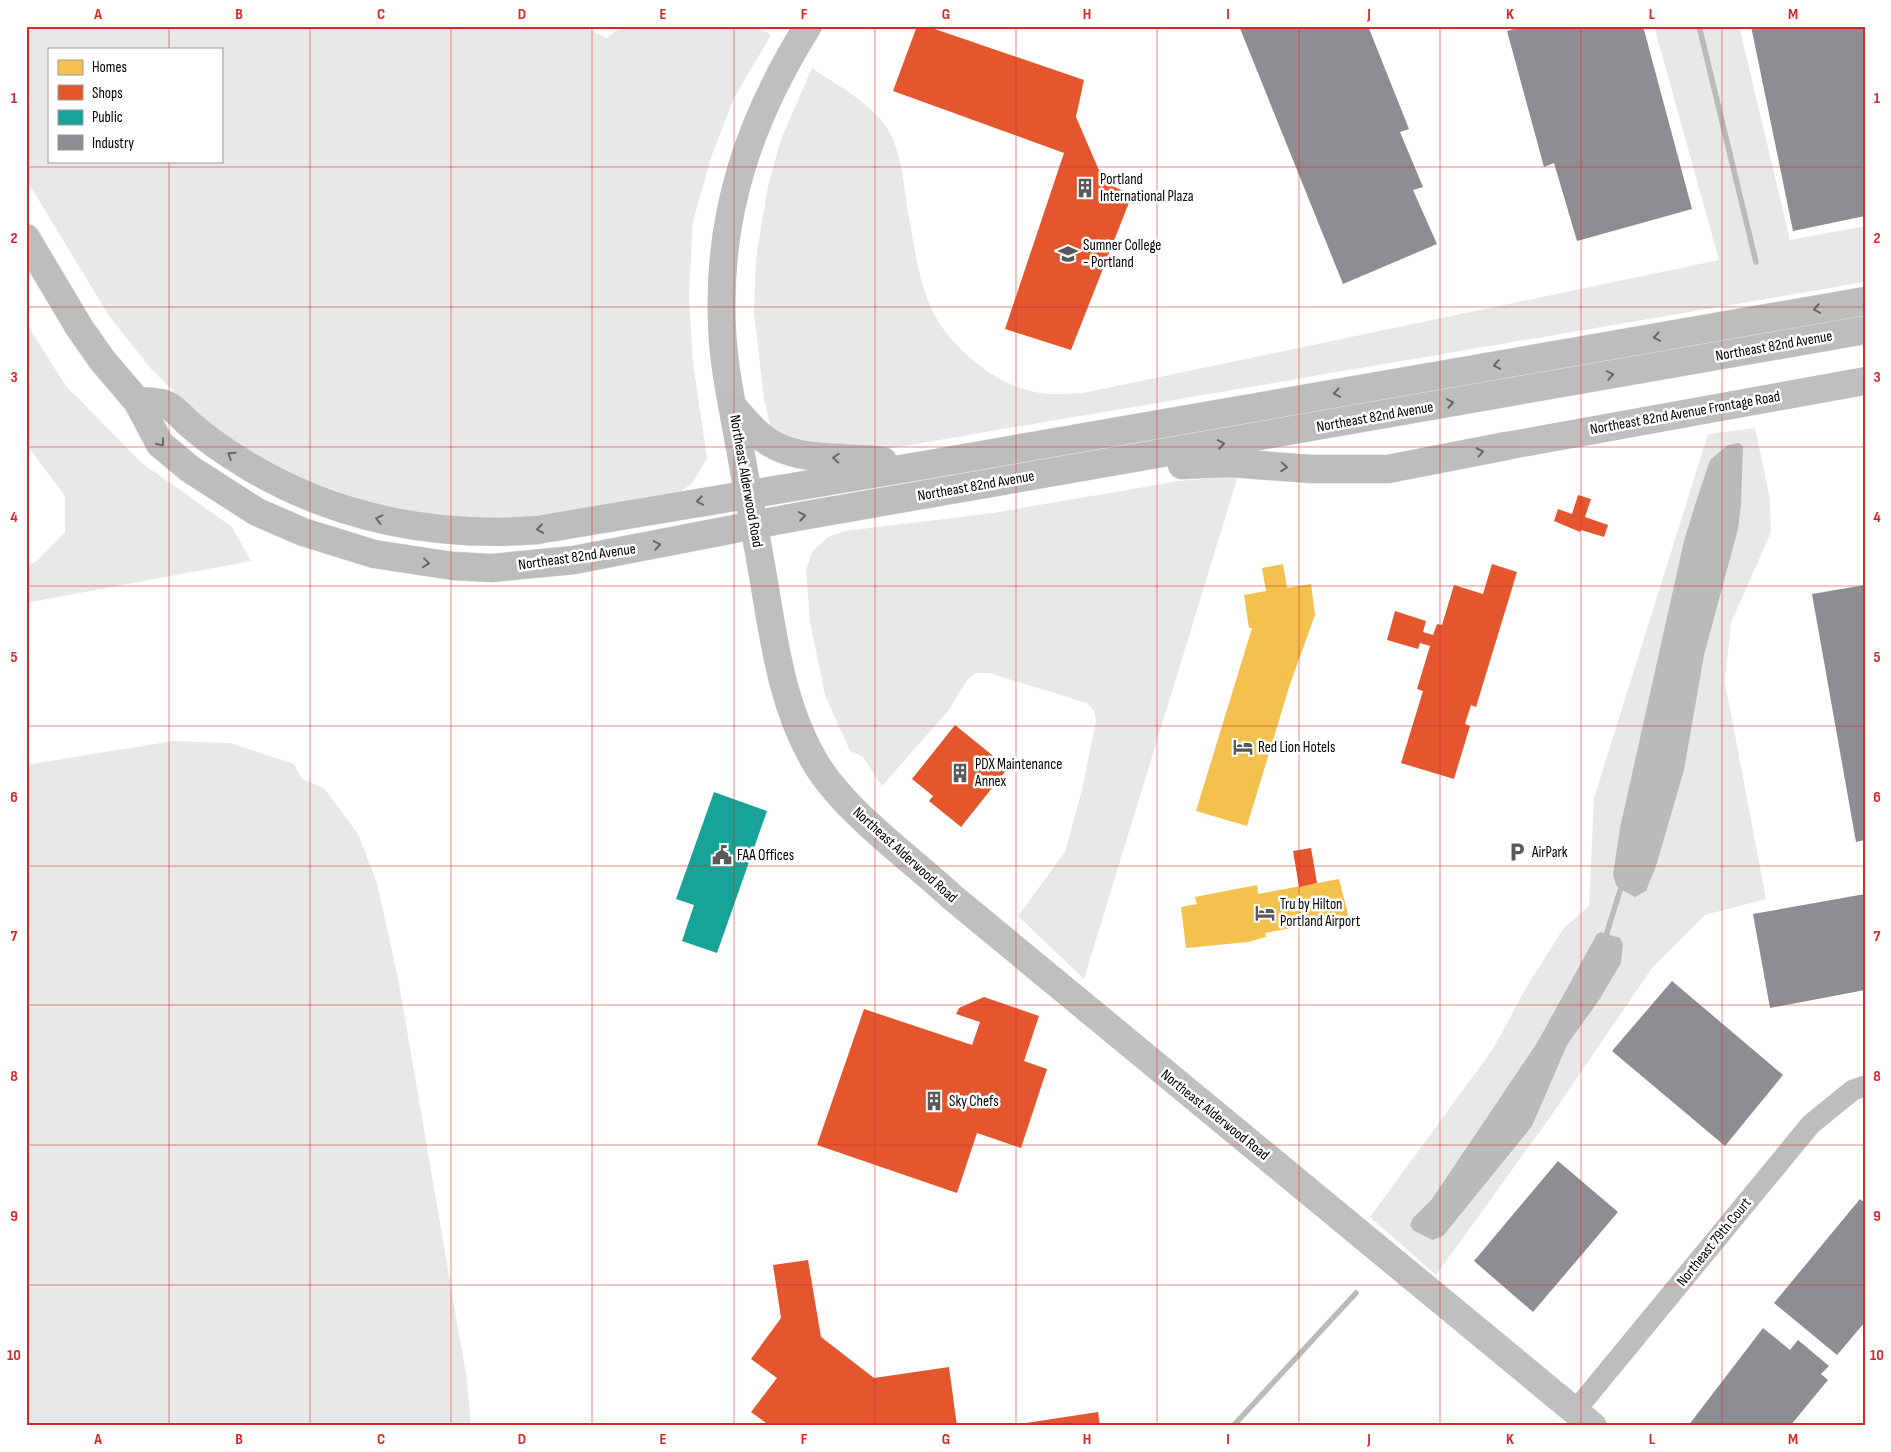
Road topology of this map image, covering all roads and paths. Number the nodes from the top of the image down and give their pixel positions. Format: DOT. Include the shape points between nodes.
graph roads {
  1 [pos="808,26"];
  2 [pos="26,238"];
  3 [pos="1865,301"];
  4 [pos="1865,330"];
  5 [pos="1865,381"];
  6 [pos="137,401"];
  7 [pos="733,407"];
  8 [pos="919,466"];
  9 [pos="1078,468"];
  10 [pos="748,494"];
  11 [pos="754,526"];
  12 [pos="1865,1086"];
  13 [pos="1584,1419"];
  1 -- 7 [label="main road, Northeast Alderwood Road" via="787,59 756,125 732,200 725,236 721,300 725,361"];
  2 -- 6 [label="main road, Northeast 82nd Avenue" via="79,327"];
  3 -- 8 [label="main road, Northeast 82nd Avenue, one-way"];
  9 -- 4 [label="main road, Northeast 82nd Avenue, one-way"];
  9 -- 5 [label="main road, Northeast 82nd Avenue Frontage Road, one-way" via="1230,463 1311,469 1388,469"];
  10 -- 6 [label="main road, Northeast 82nd Avenue, one-way" via="537,530 503,533 435,529 388,521 320,502 246,465 210,441 167,404"];
  6 -- 11 [label="main road, Northeast 82nd Avenue, one-way" via="160,444 222,491 288,526 374,554 453,566 534,565"];
  8 -- 7 [label="main road, one-way" via="789,452 758,434"];
  7 -- 10 [label="main road, Northeast Alderwood Road"];
  8 -- 10 [label="main road, Northeast 82nd Avenue"];
  11 -- 9 [label="main road, Northeast 82nd Avenue, one-way"];
  10 -- 11 [label="main road, Northeast Alderwood Road"];
  11 -- 13 [label="main road, Northeast Alderwood Road" via="777,657 791,711 818,767 852,809 1013,949"];
  12 -- 13 [label="street, Northeast 79th Court" via="1853,1090 1811,1124"];
}
